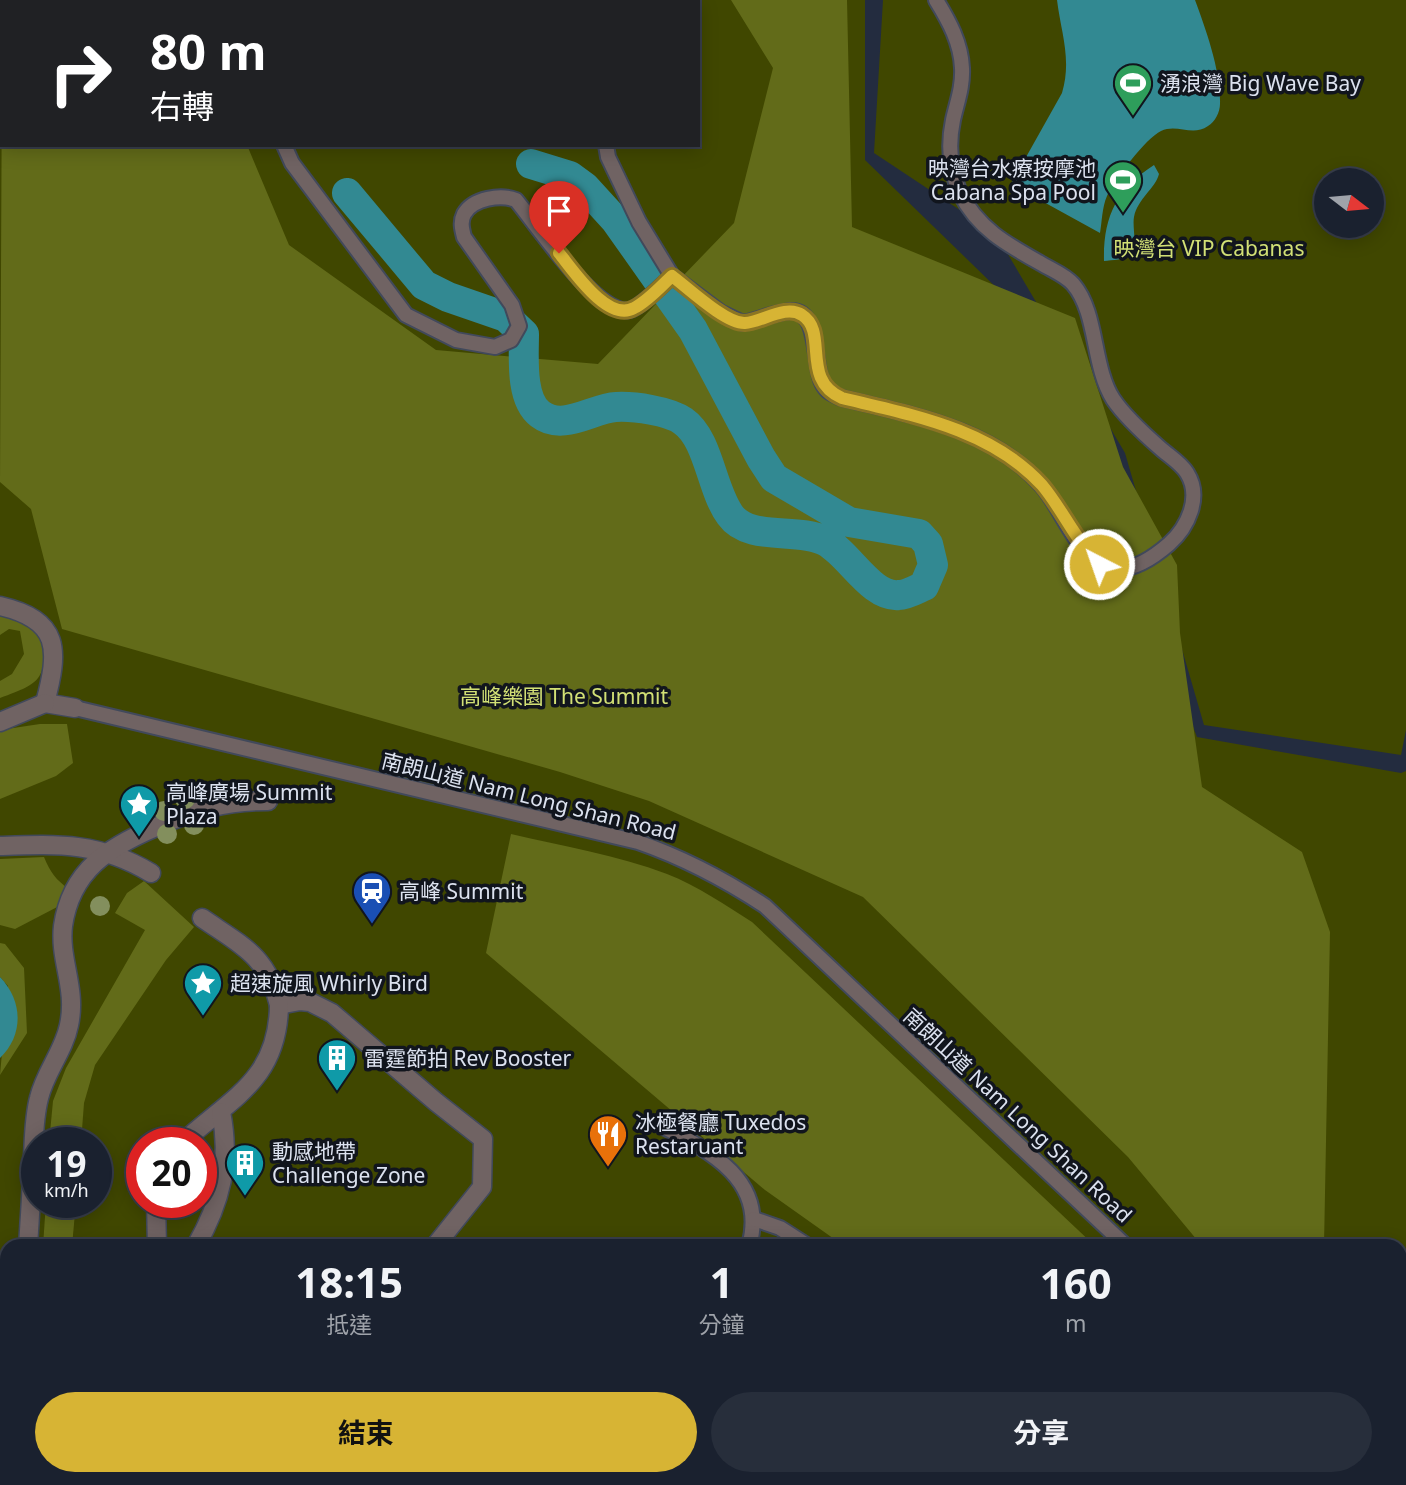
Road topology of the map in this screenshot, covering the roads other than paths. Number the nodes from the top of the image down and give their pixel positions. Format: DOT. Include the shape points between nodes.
graph roads {
  1 [pos="936,0"];
  2 [pos="285,147"];
  3 [pos="606,147"];
  4 [pos="672,276"];
  5 [pos="0,606"];
  6 [pos="45,703"];
  7 [pos="75,708"];
  8 [pos="0,722"];
  9 [pos="268,801"];
  10 [pos="0,846"];
  11 [pos="106,852"];
  12 [pos="151,873"];
  13 [pos="202,918"];
  14 [pos="279,1005"];
  15 [pos="221,1112"];
  16 [pos="660,1125"];
  17 [pos="202,1127"];
  18 [pos="156,1218"];
  19 [pos="754,1219"];
  20 [pos="28,1239"];
  21 [pos="157,1239"];
  22 [pos="200,1239"];
  23 [pos="441,1239"];
  24 [pos="750,1239"];
  25 [pos="797,1239"];
  26 [pos="1119,1239"];
  1 -- 4 [label="lane" via="953,30 962,66 951,134 952,167 959,190 969,209 1001,242 1071,283 1084,303 1113,399 1187,472 1194,489 1192,509 1184,528 1169,544 1127,569 1099,564 1042,486 994,448 947,425 830,393 820,378 812,330 801,314 793,311 743,323 720,312"];
  2 -- 4 [label="lane" via="292,163 405,315 456,340 495,347 511,340 519,326 512,305 464,237 464,215 477,203 507,196 516,200 587,288 606,305 622,311 634,309"];
  3 -- 4 [label="lane" via="639,222"];
  5 -- 6 [label="street" via="37,620 50,634 54,651"];
  6 -- 7 [label="street"];
  6 -- 8 [label="street"];
  7 -- 26 [label="lane, 南朗山道 Nam Long Shan Road" via="678,855 765,906"];
  9 -- 11 [label="street" via="190,812"];
  10 -- 11 [label="street" via="59,844"];
  11 -- 12 [label="street"];
  11 -- 20 [label="street" via="83,877 64,923 71,1010 35,1116"];
  13 -- 14 [label="street" via="265,967"];
  14 -- 15 [label="street" via="276,1037 264,1067"];
  14 -- 23 [label="street" via="310,1002 332,1013 483,1139 482,1187"];
  15 -- 17 [label="street"];
  15 -- 22 [label="street" via="226,1166 211,1219"];
  16 -- 19 [label="lane" via="701,1146 743,1184"];
  18 -- 21 [label="street"];
  19 -- 24 [label="lane"];
  19 -- 25 [label="lane"];
}
